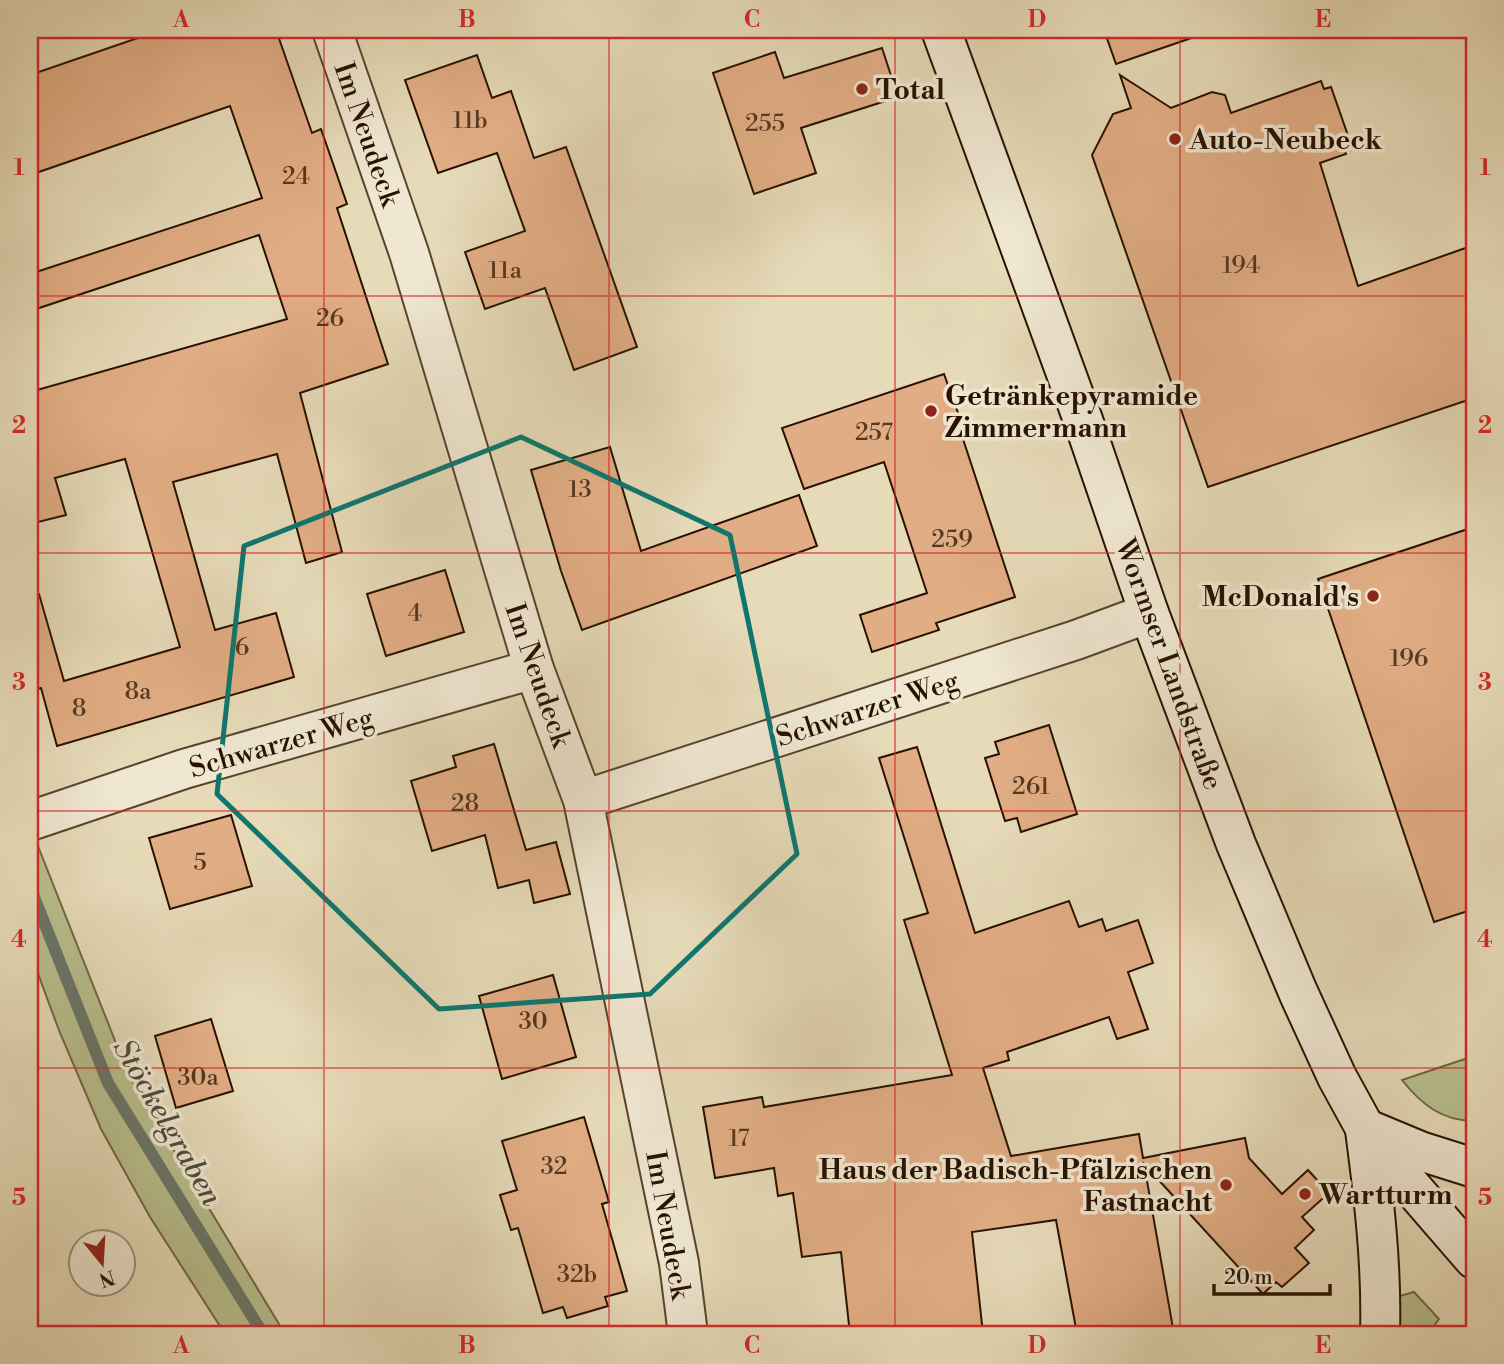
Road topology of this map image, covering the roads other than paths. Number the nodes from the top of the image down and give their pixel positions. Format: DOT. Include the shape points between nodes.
graph roads {
  1 [pos="332,30"];
  2 [pos="941,30"];
  3 [pos="1149,613"];
  4 [pos="534,670"];
  5 [pos="583,800"];
  6 [pos="30,821"];
  7 [pos="1365,1128"];
  8 [pos="1474,1168"];
  9 [pos="1474,1259"];
  10 [pos="688,1334"];
  11 [pos="1380,1334"];
  1 -- 4 [label="street, Im Neudeck" via="409,253"];
  2 -- 3 [label="street, Wormser Landstraße"];
  3 -- 5 [label="street, Schwarzer Weg"];
  3 -- 7 [label="street, Wormser Landstraße" via="1271,929 1337,1077"];
  4 -- 5 [label="street, Im Neudeck"];
  4 -- 6 [label="street, Schwarzer Weg" via="184,769"];
  5 -- 10 [label="street, Im Neudeck" via="679,1264"];
  7 -- 8 [label="street"];
  7 -- 9 [label="street, Wormser Landstraße"];
  7 -- 11 [label="street" via="1376,1212"];
}
